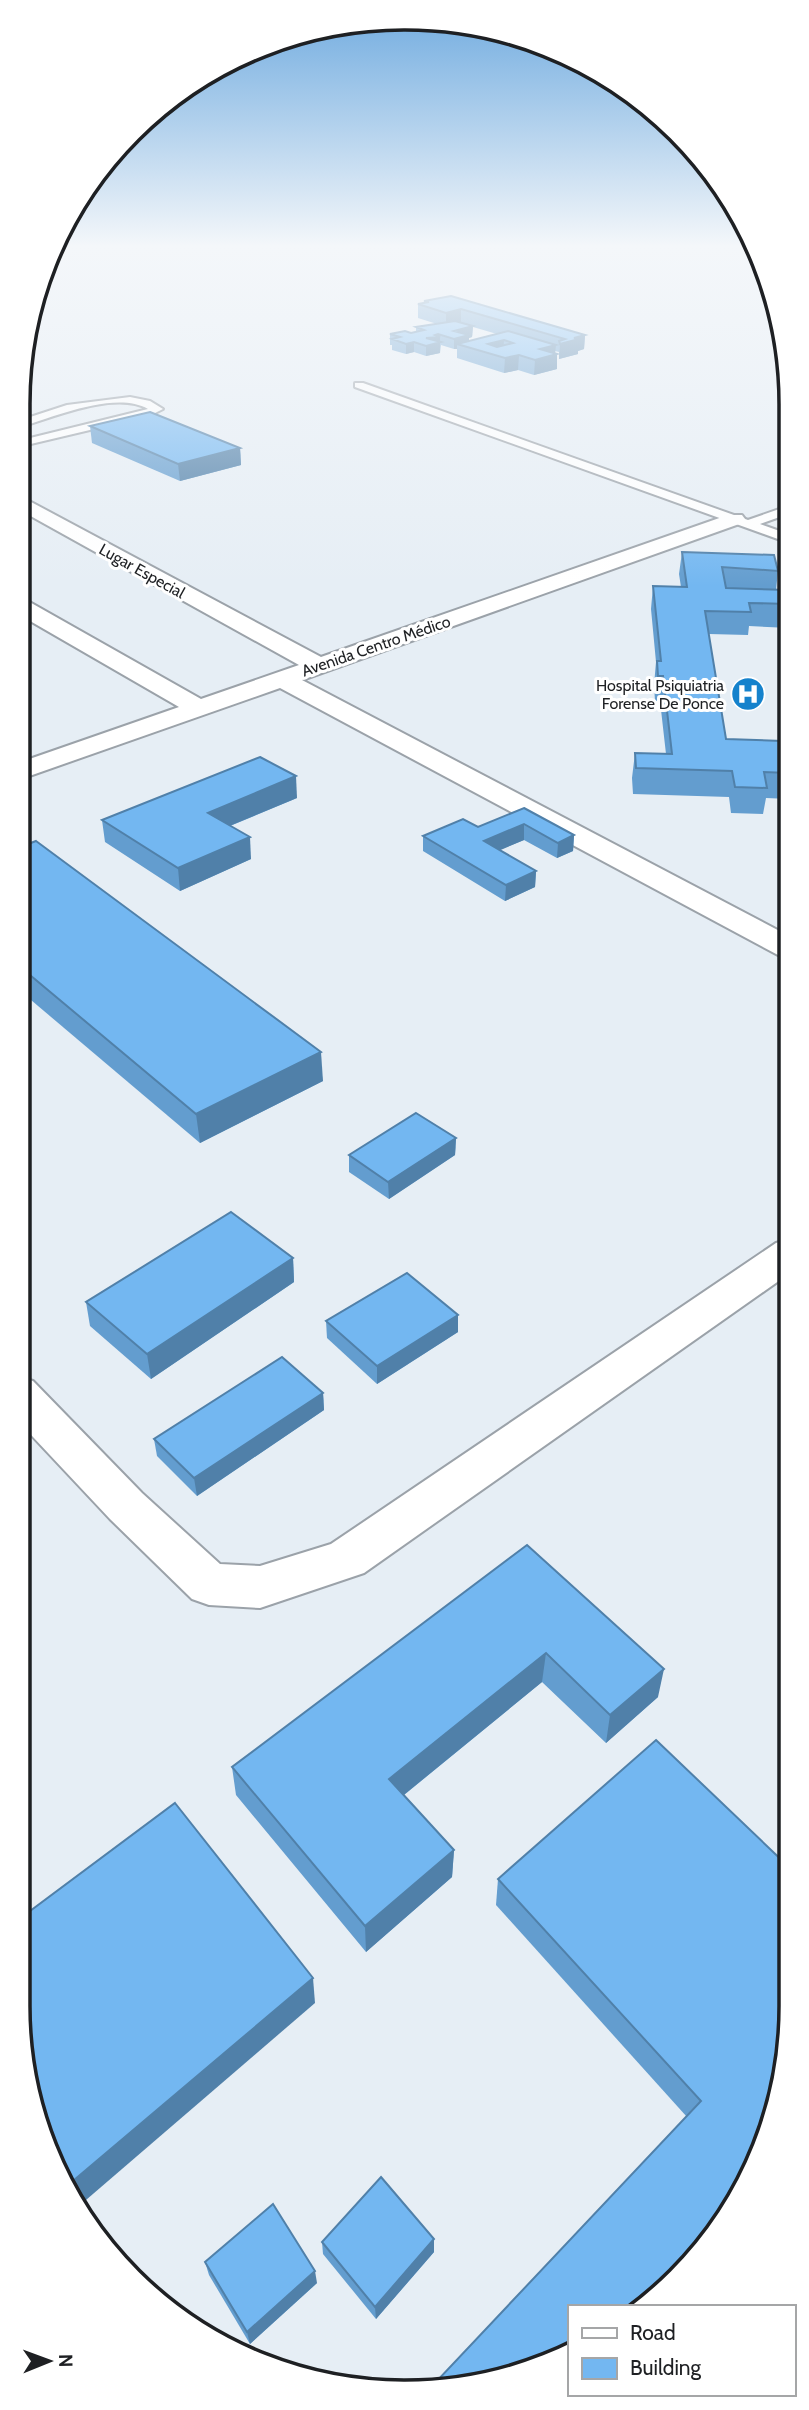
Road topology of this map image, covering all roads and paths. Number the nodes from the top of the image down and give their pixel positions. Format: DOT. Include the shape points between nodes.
graph roads {
  1 [pos="359,385"];
  2 [pos="30,420"];
  3 [pos="30,439"];
  4 [pos="33,440"];
  5 [pos="30,441"];
  6 [pos="30,508"];
  7 [pos="779,512"];
  8 [pos="741,522"];
  9 [pos="779,535"];
  10 [pos="30,612"];
  11 [pos="319,666"];
  12 [pos="282,679"];
  13 [pos="199,708"];
  14 [pos="30,766"];
  15 [pos="779,942"];
  16 [pos="779,1261"];
  17 [pos="30,1406"];
  1 -- 8 [label="lane"];
  2 -- 4 [label="lane" via="120,399 151,403 157,409"];
  3 -- 4 [label="lane"];
  4 -- 5 [label="lane"];
  6 -- 11 [label="street, Lugar Especial"];
  7 -- 8 [label="lane"];
  8 -- 9 [label="lane"];
  8 -- 11 [label="street, Avenida Centro Médico"];
  10 -- 13 [label="street"];
  11 -- 12 [label="street, Avenida Centro Médico"];
  12 -- 13 [label="street, Avenida Centro Médico"];
  12 -- 15 [label="street"];
  13 -- 14 [label="street, Avenida Centro Médico"];
  16 -- 17 [label="street" via="347,1559 260,1587 209,1584"];
}
